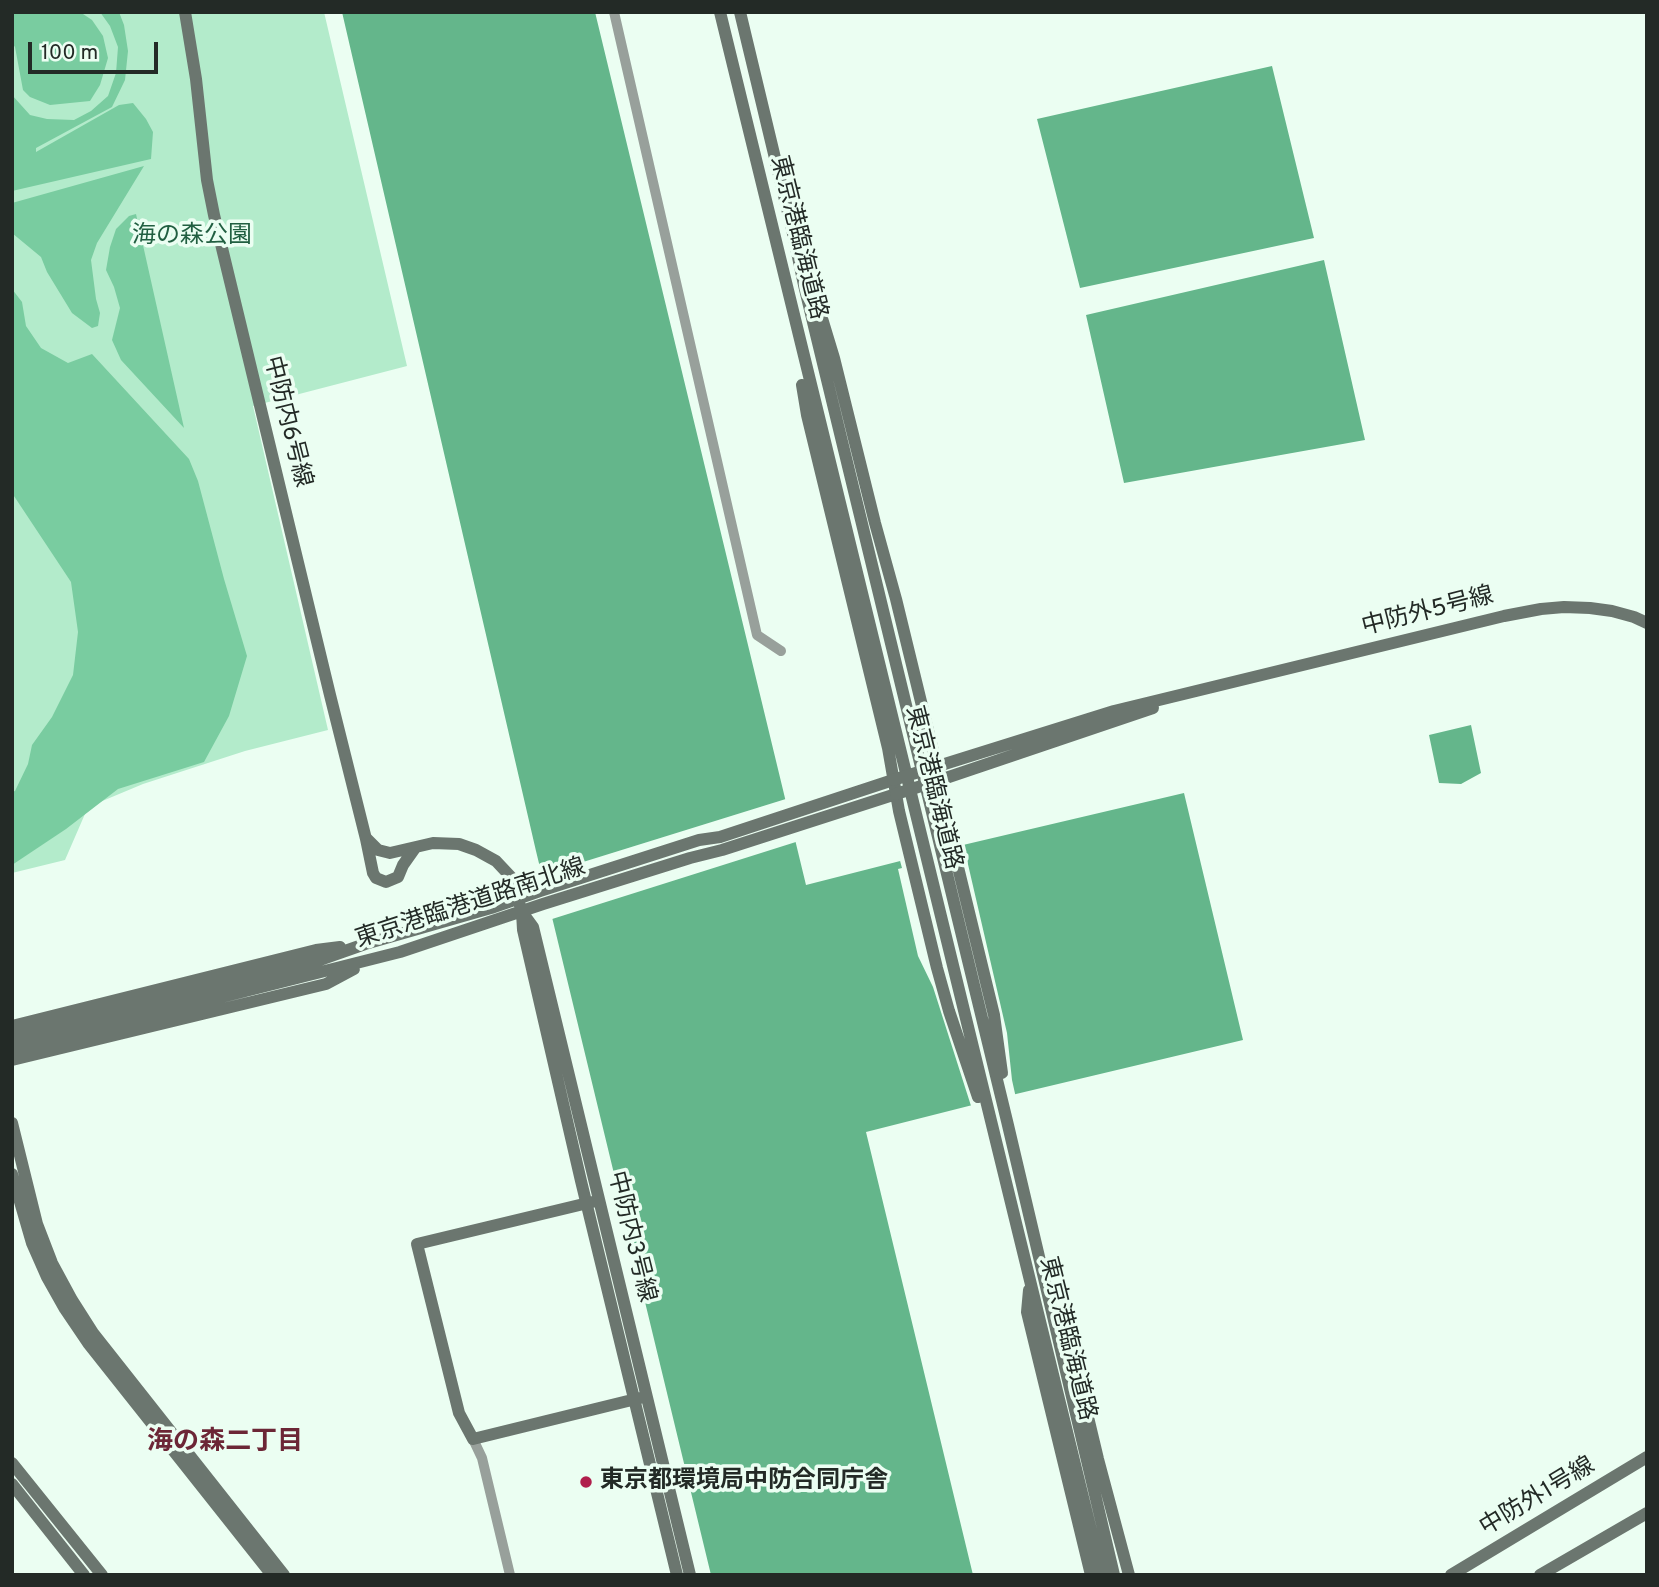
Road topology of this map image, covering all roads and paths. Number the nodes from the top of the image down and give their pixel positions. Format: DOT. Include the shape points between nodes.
graph roads {
  1 [pos="185,12"];
  2 [pos="614,12"];
  3 [pos="720,12"];
  4 [pos="740,12"];
  5 [pos="792,229"];
  6 [pos="787,285"];
  7 [pos="1647,623"];
  8 [pos="781,651"];
  9 [pos="936,774"];
  10 [pos="893,780"];
  11 [pos="896,794"];
  12 [pos="366,839"];
  13 [pos="415,848"];
  14 [pos="384,852"];
  15 [pos="372,863"];
  16 [pos="542,897"];
  17 [pos="518,898"];
  18 [pos="522,912"];
  19 [pos="365,944"];
  20 [pos="370,961"];
  21 [pos="12,1026"];
  22 [pos="12,1038"];
  23 [pos="12,1050"];
  24 [pos="12,1060"];
  25 [pos="1007,1121"];
  26 [pos="12,1123"];
  27 [pos="994,1137"];
  28 [pos="12,1174"];
  29 [pos="593,1201"];
  30 [pos="1032,1233"];
  31 [pos="1030,1280"];
  32 [pos="641,1398"];
  33 [pos="472,1439"];
  34 [pos="1647,1457"];
  35 [pos="12,1463"];
  36 [pos="12,1484"];
  37 [pos="1647,1513"];
  38 [pos="84,1575"];
  39 [pos="102,1575"];
  40 [pos="272,1575"];
  41 [pos="284,1575"];
  42 [pos="510,1575"];
  43 [pos="677,1575"];
  44 [pos="690,1575"];
  45 [pos="1091,1575"];
  46 [pos="1102,1575"];
  47 [pos="1114,1575"];
  48 [pos="1129,1575"];
  49 [pos="1451,1575"];
  50 [pos="1540,1575"];
  1 -- 12 [label="street, 中防内6号線" via="214,215"];
  2 -- 8 [label="street" via="757,635"];
  3 -- 6 [label="street, 東京港臨海道路"];
  4 -- 5 [label="street, 東京港臨海道路"];
  5 -- 9 [label="street" via="834,358"];
  5 -- 25 [label="street, 東京港臨海道路"];
  6 -- 10 [label="street" via="807,415"];
  6 -- 27 [label="street, 東京港臨海道路"];
  7 -- 9 [label="street, 中防外5号線" via="1590,608 1504,615 1220,684 1103,726"];
  9 -- 10 [label="street, 東京港臨港道路南北線, bridge"];
  9 -- 11 [label="street, 東京港臨港道路南北線, bridge"];
  9 -- 25 [label="street" via="994,1014"];
  10 -- 11 [label="street, bridge"];
  10 -- 16 [label="street, 東京港臨港道路南北線" via="699,840"];
  11 -- 16 [label="street, 東京港臨港道路南北線" via="722,850"];
  11 -- 27 [label="street" via="949,1011"];
  12 -- 14 [label="street"];
  12 -- 15 [label="street, 中防内6号線"];
  13 -- 14 [label="street"];
  13 -- 15 [label="street" via="392,880 376,878"];
  13 -- 17 [label="street" via="446,843 476,850 496,861 511,877"];
  14 -- 15 [label="street"];
  16 -- 17 [label="street, 東京港臨港道路南北線"];
  16 -- 18 [label="street, 東京港臨港道路南北線"];
  17 -- 18 [label="street, 中防内3号線"];
  17 -- 19 [label="street, 東京港臨港道路南北線"];
  18 -- 20 [label="street, 東京港臨港道路南北線"];
  18 -- 29 [label="street, 中防内3号線" via="533,927"];
  19 -- 21 [label="street" via="316,950"];
  19 -- 22 [label="street, 東京港臨港道路南北線" via="310,963"];
  20 -- 23 [label="street, 東京港臨港道路南北線"];
  20 -- 24 [label="street" via="326,984"];
  25 -- 30 [label="street, 東京港臨海道路"];
  26 -- 41 [label="street" via="37,1224 72,1300 93,1333"];
  27 -- 31 [label="street, 東京港臨海道路"];
  28 -- 40 [label="street" via="32,1243 65,1309"];
  29 -- 32 [label="street, 中防内3号線"];
  29 -- 33 [label="street" via="417,1244 459,1413"];
  30 -- 47 [label="street, 東京港臨海道路"];
  30 -- 48 [label="street" via="1076,1367"];
  31 -- 45 [label="street" via="1027,1311"];
  31 -- 46 [label="street, 東京港臨海道路"];
  32 -- 33 [label="street"];
  32 -- 43 [label="street, 中防内3号線"];
  32 -- 44 [label="street, 中防内3号線"];
  33 -- 42 [label="street" via="482,1458"];
  34 -- 49 [label="street, 中防外1号線"];
  35 -- 39 [label="street"];
  36 -- 38 [label="street"];
  37 -- 50 [label="street"];
}
